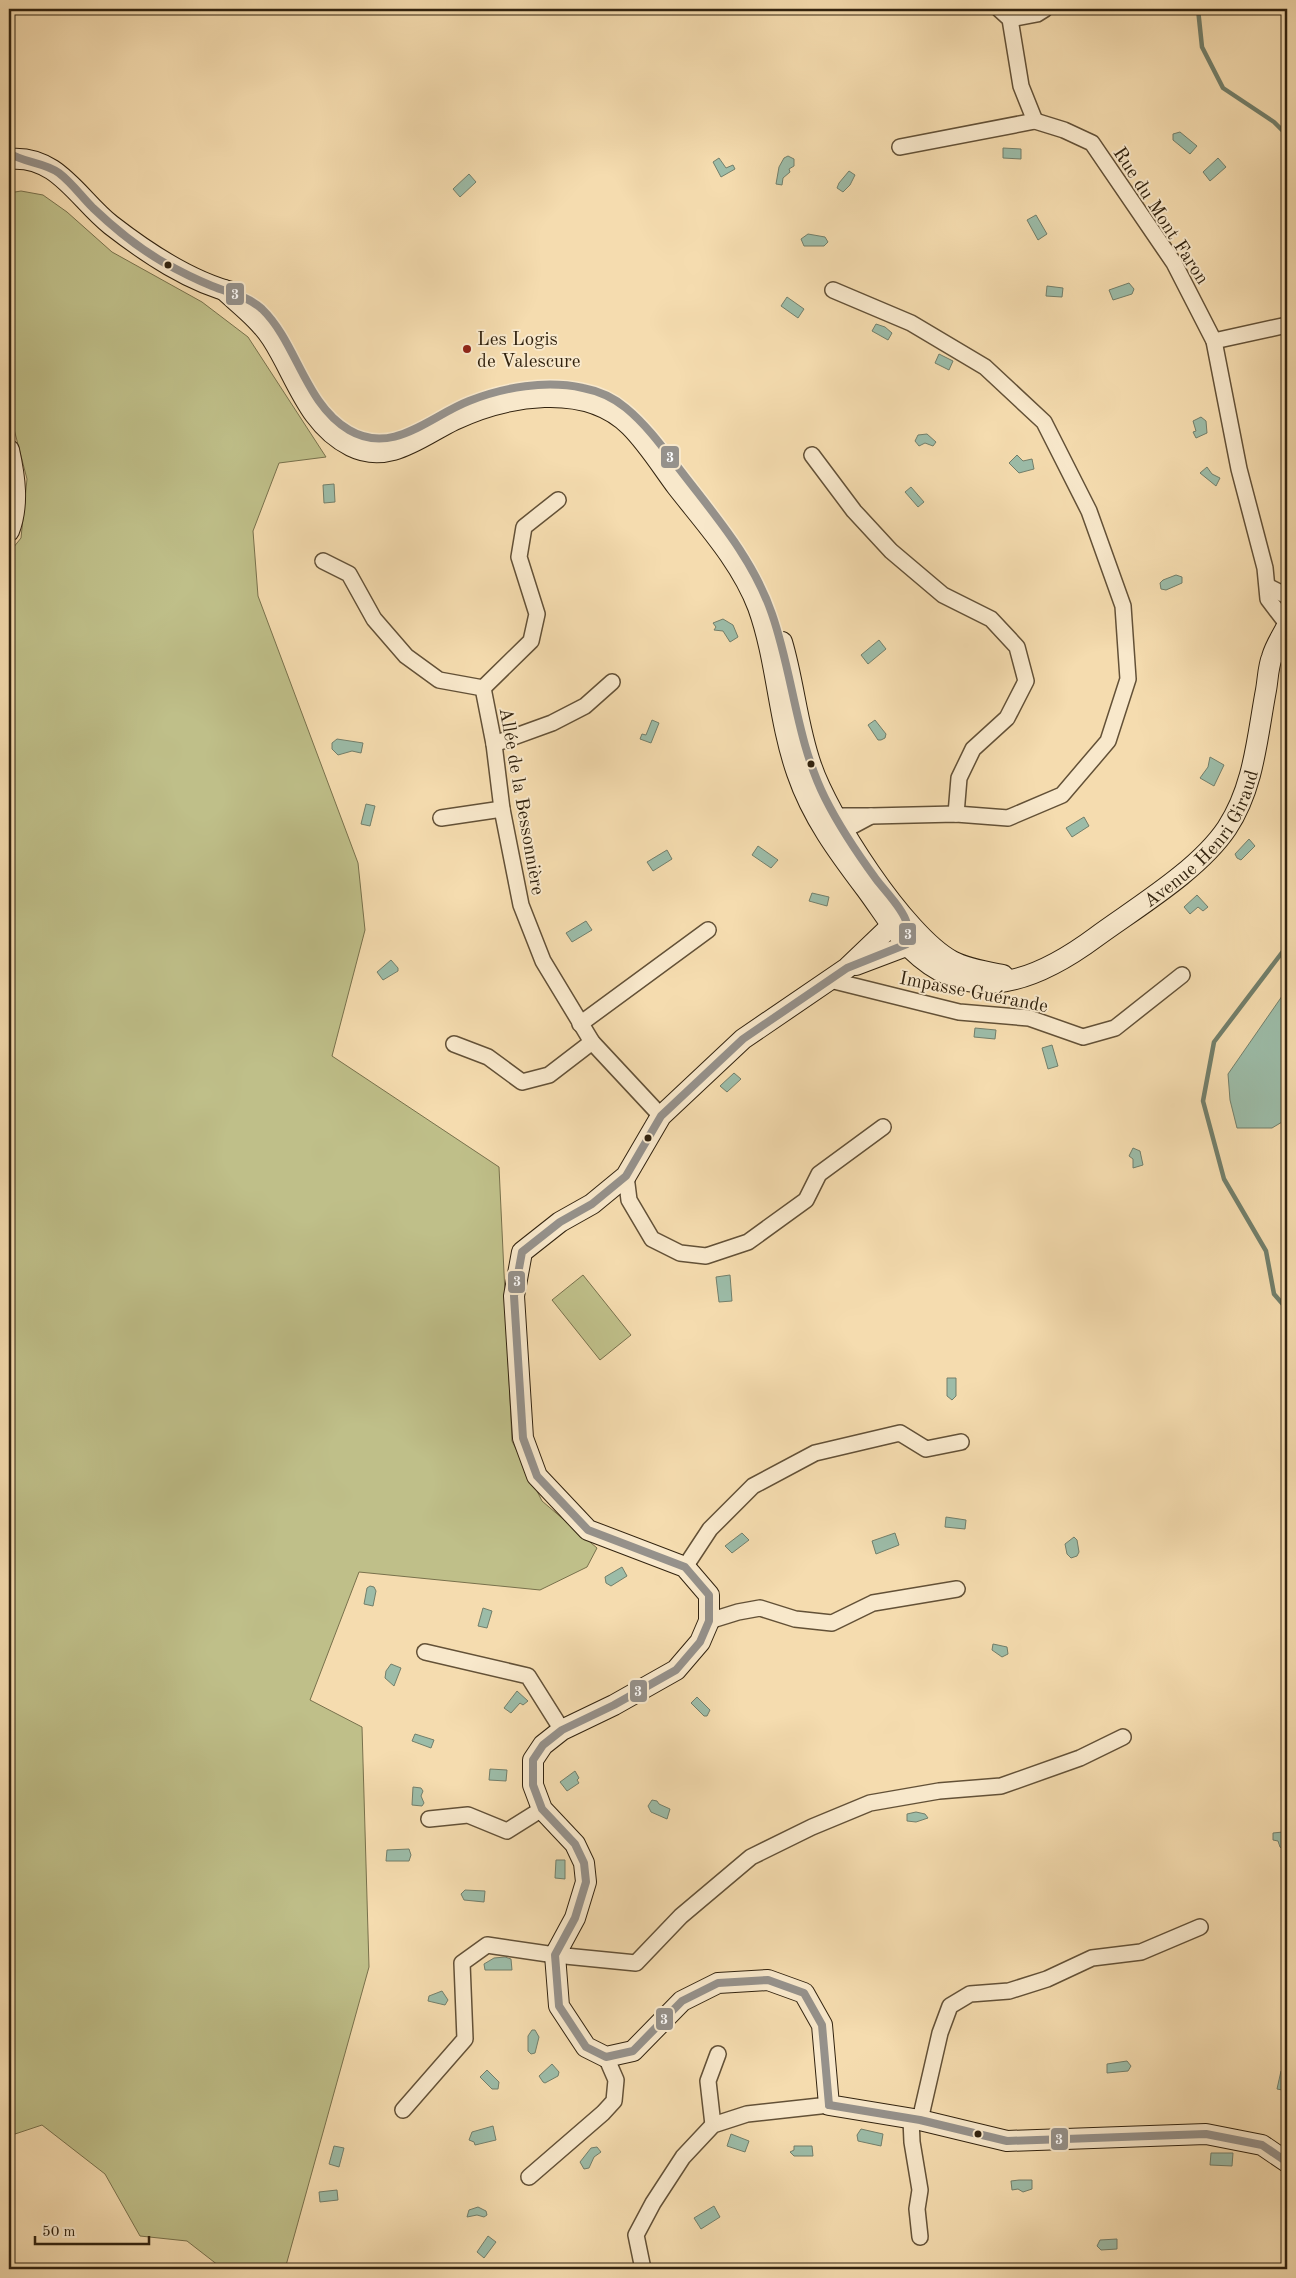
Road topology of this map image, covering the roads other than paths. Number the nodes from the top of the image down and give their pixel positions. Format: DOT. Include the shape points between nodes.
graph roads {
  1 [pos="999,9"];
  2 [pos="1045,9"];
  3 [pos="1010,19"];
  4 [pos="1035,120"];
  5 [pos="900,146"];
  6 [pos="9,159"];
  7 [pos="9,172"];
  8 [pos="88,203"];
  9 [pos="224,290"];
  10 [pos="833,290"];
  11 [pos="1287,326"];
  12 [pos="1214,341"];
  13 [pos="9,450"];
  14 [pos="812,455"];
  15 [pos="558,500"];
  16 [pos="9,531"];
  17 [pos="323,561"];
  18 [pos="1269,588"];
  19 [pos="1287,596"];
  20 [pos="1287,625"];
  21 [pos="612,682"];
  22 [pos="483,688"];
  23 [pos="494,744"];
  24 [pos="502,809"];
  25 [pos="956,814"];
  26 [pos="441,818"];
  27 [pos="836,829"];
  28 [pos="906,929"];
  29 [pos="708,930"];
  30 [pos="1182,975"];
  31 [pos="830,980"];
  32 [pos="580,1024"];
  33 [pos="592,1042"];
  34 [pos="454,1044"];
  35 [pos="661,1116"];
  36 [pos="883,1127"];
  37 [pos="626,1176"];
  38 [pos="961,1442"];
  39 [pos="685,1568"];
  40 [pos="957,1589"];
  41 [pos="709,1621"];
  42 [pos="425,1652"];
  43 [pos="562,1730"];
  44 [pos="1123,1737"];
  45 [pos="542,1809"];
  46 [pos="429,1819"];
  47 [pos="1200,1927"];
  48 [pos="555,1955"];
  49 [pos="718,2054"];
  50 [pos="606,2056"];
  51 [pos="829,2105"];
  52 [pos="403,2110"];
  53 [pos="915,2119"];
  54 [pos="714,2125"];
  55 [pos="1287,2162"];
  56 [pos="529,2177"];
  57 [pos="920,2237"];
  58 [pos="643,2269"];
  1 -- 3 [label="street"];
  2 -- 3 [label="street" via="1037,14"];
  3 -- 4 [label="street" via="1021,86"];
  4 -- 5 [label="street, Rue du Mont Faron"];
  4 -- 12 [label="street, Rue du Mont Faron" via="1092,143 1174,263"];
  6 -- 8 [label="street, Avenue Henri Giraud" via="45,165 62,175"];
  7 -- 8 [label="street, Avenue Henri Giraud" via="30,171 50,178"];
  8 -- 9 [label="street, Avenue Henri Giraud" via="109,224 168,265"];
  9 -- 27 [label="street, Avenue Henri Giraud" via="269,334 309,407 330,432 353,447 377,454 402,449 473,412 531,399 583,400 601,406 629,426 733,561 752,594 770,647 787,737 800,780 808,801"];
  9 -- 27 [label="street, Avenue Henri Giraud" via="244,295 262,308 281,330 320,400 341,424 372,439 396,437 419,428 467,401 531,386 581,387 614,398 626,408 648,429 692,485 760,582 783,648 809,758"];
  10 -- 25 [label="street" via="910,323 985,367 1044,422 1090,511 1123,606 1128,679 1108,741 1062,795 1008,818"];
  11 -- 12 [label="street"];
  12 -- 18 [label="street, Rue du Mont Faron" via="1239,469"];
  13 -- 16 [label="street" via="15,508"];
  14 -- 25 [label="street" via="854,512 891,552 943,595 991,619 1017,648 1026,681 1007,718 974,749 959,778"];
  15 -- 22 [label="street" via="524,527 519,557 538,614 531,641"];
  17 -- 22 [label="street" via="349,574 374,619 406,656 439,680"];
  18 -- 19 [label="street"];
  18 -- 20 [label="street, Rue du Mont Faron" via="1268,599"];
  20 -- 28 [label="street, Avenue Henri Giraud" via="1272,656 1243,800 1225,832 1204,855 1171,882 1049,968 1017,978 984,972 952,961"];
  21 -- 23 [label="street" via="585,706 552,723"];
  22 -- 23 [label="street, Allée de la Bessonnière"];
  23 -- 24 [label="street, Allée de la Bessonnière"];
  24 -- 26 [label="street"];
  24 -- 32 [label="street, Allée de la Bessonnière" via="521,905 543,961"];
  25 -- 27 [label="street" via="871,816"];
  27 -- 28 [label="street, Avenue Henri Giraud"];
  28 -- 31 [label="street"];
  29 -- 32 [label="street"];
  30 -- 31 [label="street, Impasse Guérande" via="1115,1028 1082,1037 1029,1018 959,1012"];
  31 -- 35 [label="street" via="744,1039"];
  32 -- 33 [label="street, Allée de la Bessonnière"];
  33 -- 34 [label="street" via="549,1075 522,1082 488,1058"];
  33 -- 35 [label="street, Allée de la Bessonnière"];
  35 -- 37 [label="street"];
  36 -- 37 [label="street" via="819,1174 806,1200 799,1206 748,1242 706,1256 680,1253 652,1239 630,1200"];
  37 -- 39 [label="street" via="592,1204 560,1222 522,1252 514,1296 523,1438 537,1476 588,1530"];
  38 -- 39 [label="street" via="926,1449 900,1433 815,1453 753,1486 710,1529"];
  39 -- 41 [label="street" via="709,1595"];
  40 -- 41 [label="street" via="873,1603 832,1622 795,1619 760,1608"];
  41 -- 43 [label="street" via="700,1642 676,1670"];
  42 -- 43 [label="street" via="528,1676"];
  43 -- 45 [label="street" via="543,1745 533,1760 532,1785"];
  44 -- 48 [label="street" via="1080,1758 1001,1786 939,1791 870,1803 812,1826 751,1857 682,1916 636,1963"];
  45 -- 46 [label="street" via="507,1831 468,1815"];
  45 -- 48 [label="street" via="575,1844 584,1863 586,1882 575,1918"];
  47 -- 53 [label="street" via="1141,1952 1092,1958 1047,1979 1009,1991 970,1994 950,2006"];
  48 -- 50 [label="street" via="559,2006 586,2048"];
  48 -- 52 [label="street" via="487,1945 462,1963 465,2040"];
  49 -- 54 [label="street" via="708,2081"];
  50 -- 51 [label="street" via="633,2051 682,2001 718,1983 768,1980 804,1993 822,2025"];
  50 -- 56 [label="street" via="616,2080 614,2101"];
  51 -- 53 [label="street"];
  51 -- 54 [label="street" via="747,2114"];
  53 -- 55 [label="street" via="1006,2141 1206,2134 1262,2145"];
  53 -- 57 [label="street" via="912,2142 920,2190 917,2209"];
  54 -- 58 [label="street" via="683,2157 636,2235"];
}
